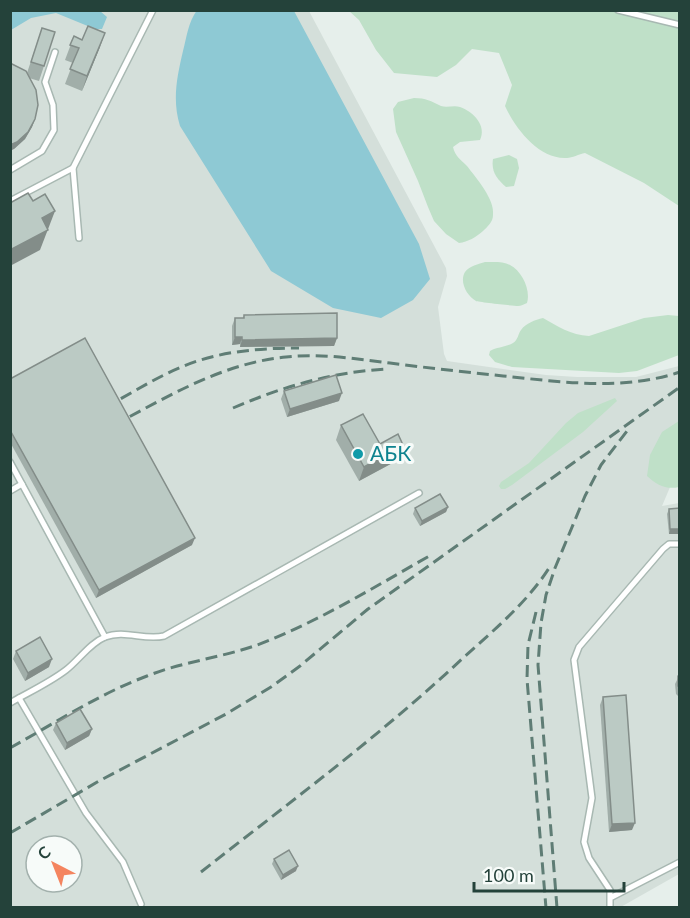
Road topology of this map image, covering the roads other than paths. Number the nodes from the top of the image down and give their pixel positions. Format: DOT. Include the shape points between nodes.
graph roads {
  1 [pos="153,10"];
  2 [pos="618,10"];
  3 [pos="643,13"];
  4 [pos="680,25"];
  5 [pos="55,52"];
  6 [pos="73,168"];
  7 [pos="10,170"];
  8 [pos="10,201"];
  9 [pos="79,238"];
  10 [pos="10,462"];
  11 [pos="22,484"];
  12 [pos="10,491"];
  13 [pos="419,493"];
  14 [pos="680,544"];
  15 [pos="105,637"];
  16 [pos="19,698"];
  17 [pos="10,703"];
  18 [pos="680,862"];
  19 [pos="612,897"];
  20 [pos="141,904"];
  21 [pos="610,908"];
  1 -- 6 [label="lane"];
  2 -- 3 [label="lane"];
  3 -- 4 [label="lane"];
  5 -- 7 [label="lane" via="45,81 56,121 54,130 42,151"];
  6 -- 8 [label="lane"];
  6 -- 9 [label="lane"];
  10 -- 11 [label="lane"];
  11 -- 12 [label="lane"];
  11 -- 15 [label="lane"];
  13 -- 15 [label="lane" via="164,636"];
  14 -- 19 [label="lane" via="669,544 663,549 579,647 574,660 592,798 584,842"];
  15 -- 16 [label="lane" via="67,669"];
  16 -- 17 [label="lane"];
  16 -- 20 [label="lane" via="86,813 123,862"];
  18 -- 19 [label="lane"];
  19 -- 21 [label="lane"];
}
